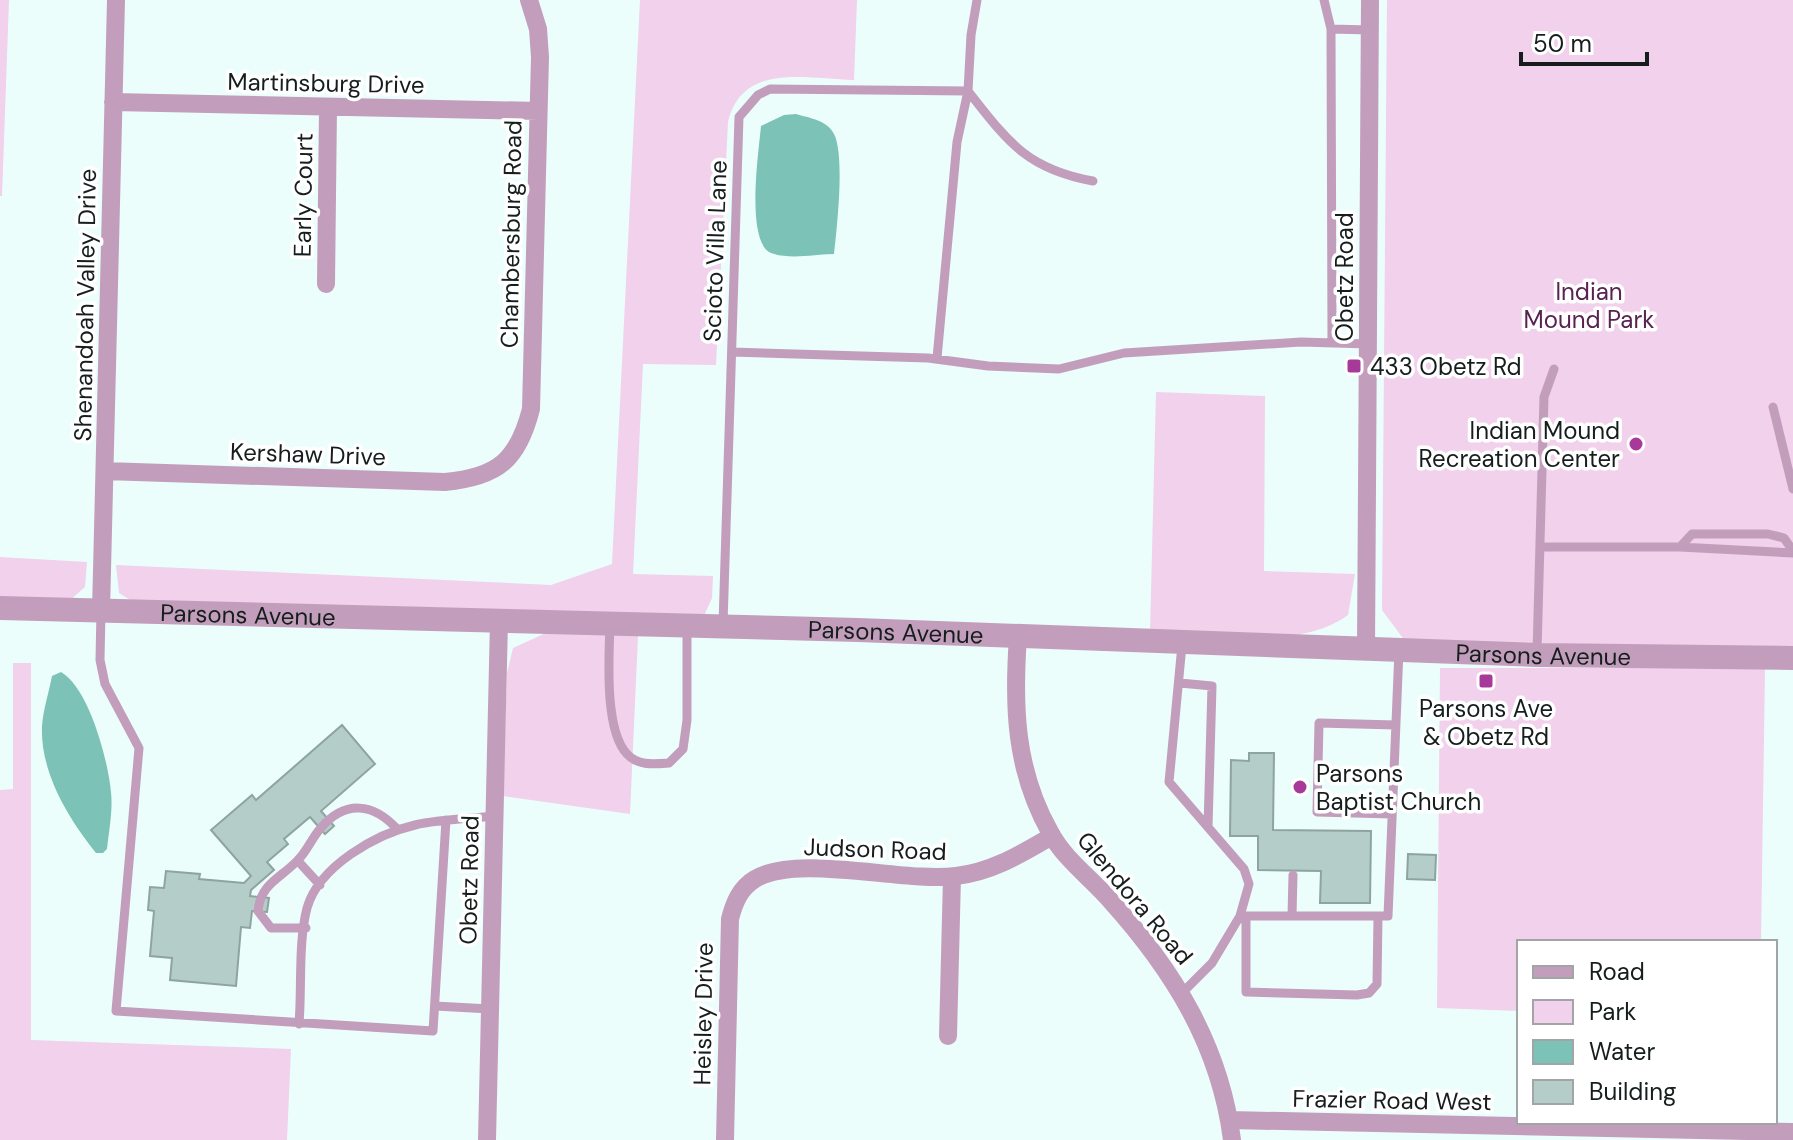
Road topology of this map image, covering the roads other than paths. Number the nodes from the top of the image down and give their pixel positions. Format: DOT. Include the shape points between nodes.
graph roads {
  1 [pos="116,0"];
  2 [pos="529,0"];
  3 [pos="977,0"];
  4 [pos="1324,0"];
  5 [pos="1370,0"];
  6 [pos="1331,29"];
  7 [pos="1370,30"];
  8 [pos="968,91"];
  9 [pos="113,102"];
  10 [pos="328,108"];
  11 [pos="538,111"];
  12 [pos="1093,181"];
  13 [pos="326,284"];
  14 [pos="1332,343"];
  15 [pos="1368,344"];
  16 [pos="732,352"];
  17 [pos="937,358"];
  18 [pos="1554,369"];
  19 [pos="1773,407"];
  20 [pos="504,464"];
  21 [pos="105,471"];
  22 [pos="1793,489"];
  23 [pos="1541,547"];
  24 [pos="1680,547"];
  25 [pos="1793,552"];
  26 [pos="0,608"];
  27 [pos="101,611"];
  28 [pos="499,621"];
  29 [pos="610,624"];
  30 [pos="687,626"];
  31 [pos="723,627"];
  32 [pos="1018,637"];
  33 [pos="1182,645"];
  34 [pos="1366,649"];
  35 [pos="1399,650"];
  36 [pos="1537,655"];
  37 [pos="1793,658"];
  38 [pos="1180,683"];
  39 [pos="1396,725"];
  40 [pos="1392,814"];
  41 [pos="495,816"];
  42 [pos="446,820"];
  43 [pos="1208,827"];
  44 [pos="398,830"];
  45 [pos="1052,836"];
  46 [pos="298,861"];
  47 [pos="1293,875"];
  48 [pos="952,877"];
  49 [pos="320,885"];
  50 [pos="741,891"];
  51 [pos="1243,916"];
  52 [pos="1292,916"];
  53 [pos="1378,916"];
  54 [pos="306,928"];
  55 [pos="1183,992"];
  56 [pos="435,1006"];
  57 [pos="490,1009"];
  58 [pos="299,1024"];
  59 [pos="948,1036"];
  60 [pos="1230,1120"];
  61 [pos="1793,1132"];
  62 [pos="487,1140"];
  63 [pos="725,1140"];
  64 [pos="1232,1140"];
  1 -- 9 [label="street, Shenandoah Valley Drive"];
  2 -- 11 [label="street, Chambersburg Road" via="538,29"];
  3 -- 8 [label="lane"];
  4 -- 6 [label="lane"];
  5 -- 7 [label="street, Obetz Road"];
  6 -- 7 [label="lane"];
  6 -- 14 [label="lane"];
  7 -- 15 [label="street, Obetz Road"];
  8 -- 12 [label="lane" via="1030,160 1050,171"];
  8 -- 16 [label="lane, Scioto Villa Lane" via="770,89 752,101 739,117"];
  8 -- 17 [label="lane" via="957,142"];
  9 -- 10 [label="street, Martinsburg Drive"];
  9 -- 21 [label="street, Shenandoah Valley Drive"];
  10 -- 11 [label="street, Martinsburg Drive"];
  10 -- 13 [label="street, Early Court"];
  11 -- 20 [label="street, Chambersburg Road" via="531,409 523,439"];
  14 -- 15 [label="lane"];
  14 -- 17 [label="lane" via="1124,353 1059,369"];
  15 -- 34 [label="street, Obetz Road"];
  16 -- 17 [label="lane"];
  16 -- 31 [label="lane, Scioto Villa Lane"];
  18 -- 23 [label="lane" via="1544,397"];
  19 -- 22 [label="lane"];
  20 -- 21 [label="street, Kershaw Drive" via="477,479 445,482"];
  21 -- 27 [label="street, Shenandoah Valley Drive"];
  23 -- 24 [label="lane"];
  23 -- 36 [label="lane"];
  24 -- 25 [label="lane"];
  24 -- 25 [label="lane" via="1692,534 1768,534 1784,538"];
  26 -- 27 [label="street, Parsons Avenue"];
  27 -- 28 [label="street, Parsons Avenue"];
  27 -- 58 [label="lane" via="105,684 139,748 116,1011"];
  28 -- 29 [label="street, Parsons Avenue"];
  28 -- 41 [label="street, Obetz Road"];
  29 -- 30 [label="street, Parsons Avenue"];
  29 -- 30 [label="lane" via="615,728 627,754 646,764 669,763 683,749"];
  30 -- 31 [label="street, Parsons Avenue"];
  31 -- 32 [label="street, Parsons Avenue"];
  32 -- 33 [label="street, Parsons Avenue"];
  32 -- 45 [label="street, Glendora Road" via="1017,735 1028,781"];
  33 -- 34 [label="street, Parsons Avenue"];
  33 -- 38 [label="lane"];
  34 -- 35 [label="street, Parsons Avenue"];
  35 -- 36 [label="street, Parsons Avenue"];
  35 -- 39 [label="lane"];
  36 -- 37 [label="street, Parsons Avenue"];
  38 -- 43 [label="lane" via="1169,782"];
  38 -- 43 [label="lane" via="1212,686"];
  39 -- 40 [label="lane"];
  39 -- 40 [label="lane" via="1319,723 1317,812"];
  40 -- 53 [label="lane" via="1388,916"];
  41 -- 42 [label="lane"];
  41 -- 57 [label="street, Obetz Road"];
  42 -- 44 [label="lane"];
  42 -- 56 [label="lane"];
  43 -- 51 [label="lane" via="1244,869 1249,884"];
  44 -- 46 [label="lane" via="386,816 356,806 340,811 320,828"];
  44 -- 49 [label="lane" via="355,852"];
  45 -- 48 [label="street, Judson Road" via="1001,864"];
  45 -- 55 [label="street, Glendora Road" via="1151,946"];
  46 -- 49 [label="lane"];
  46 -- 54 [label="lane" via="263,888 258,911 271,928"];
  47 -- 52 [label="lane"];
  48 -- 50 [label="street, Judson Road" via="790,870 754,879"];
  48 -- 59 [label="street"];
  49 -- 54 [label="lane" via="307,908"];
  50 -- 63 [label="street, Heisley Drive" via="730,919"];
  51 -- 52 [label="lane"];
  51 -- 53 [label="lane" via="1246,992 1357,995 1369,993 1377,984"];
  51 -- 55 [label="lane" via="1212,963"];
  52 -- 53 [label="lane"];
  54 -- 58 [label="lane"];
  55 -- 60 [label="street, Glendora Road" via="1212,1053"];
  56 -- 57 [label="lane"];
  56 -- 58 [label="lane" via="433,1031"];
  57 -- 62 [label="street, Obetz Road"];
  60 -- 61 [label="street, Frazier Road West"];
  60 -- 64 [label="street, Glendora Road"];
}
